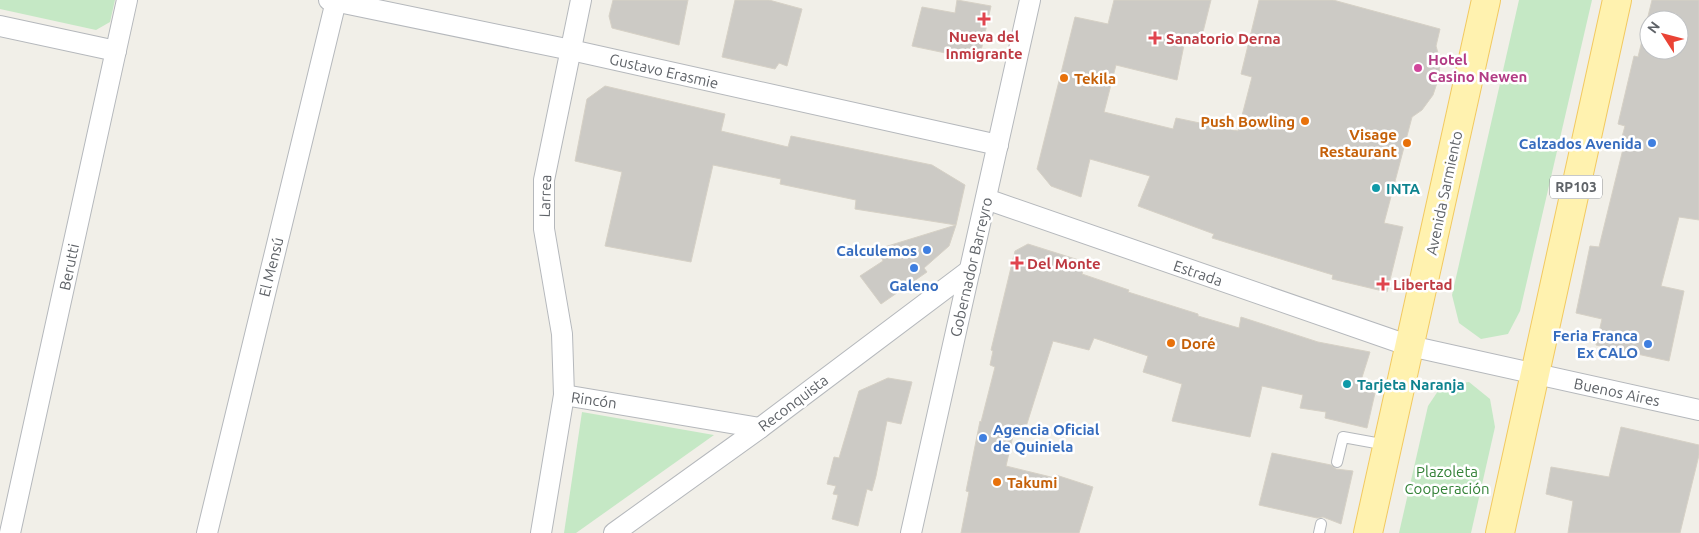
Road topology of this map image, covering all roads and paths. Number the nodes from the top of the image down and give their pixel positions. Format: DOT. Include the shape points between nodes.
graph roads {
  1 [pos="127,0"];
  2 [pos="580,0"];
  3 [pos="1030,0"];
  4 [pos="1486,0"];
  5 [pos="1617,0"];
  6 [pos="332,1"];
  7 [pos="0,26"];
  8 [pos="570,50"];
  9 [pos="116,51"];
  10 [pos="998,145"];
  11 [pos="986,200"];
  12 [pos="970,270"];
  13 [pos="1410,346"];
  14 [pos="1534,374"];
  15 [pos="564,395"];
  16 [pos="1699,410"];
  17 [pos="760,428"];
  18 [pos="1388,445"];
  19 [pos="1337,462"];
  20 [pos="10,533"];
  21 [pos="207,533"];
  22 [pos="540,533"];
  23 [pos="614,533"];
  24 [pos="910,533"];
  25 [pos="1368,533"];
  26 [pos="1500,533"];
  1 -- 9 [label="street, Berutti"];
  2 -- 8 [label="street, Larrea"];
  3 -- 10 [label="street, Gobernador Barreyro"];
  4 -- 13 [label="main road, Avenida Sarmiento"];
  5 -- 14 [label="main road, RP103"];
  6 -- 8 [label="street, Gustavo Erasmie"];
  6 -- 21 [label="street, El Mensú"];
  7 -- 9 [label="street"];
  8 -- 10 [label="street, Gustavo Erasmie"];
  8 -- 15 [label="street, Larrea" via="544,180 544,229 562,334"];
  9 -- 20 [label="street, Berutti"];
  10 -- 11 [label="street, Gobernador Barreyro"];
  11 -- 12 [label="street, Gobernador Barreyro"];
  11 -- 13 [label="street, Estrada"];
  12 -- 17 [label="street, Reconquista"];
  12 -- 24 [label="street, Gobernador Barreyro"];
  13 -- 14 [label="street, Estrada"];
  13 -- 18 [label="main road, Avenida Sarmiento"];
  14 -- 16 [label="street, Buenos Aires"];
  14 -- 26 [label="main road, RP103"];
  15 -- 17 [label="street, Rincón"];
  15 -- 22 [label="street, Rincón"];
  17 -- 23 [label="street, Reconquista"];
  18 -- 19 [label="lane" via="1343,437"];
  18 -- 25 [label="main road, Avenida Sarmiento"];
}
